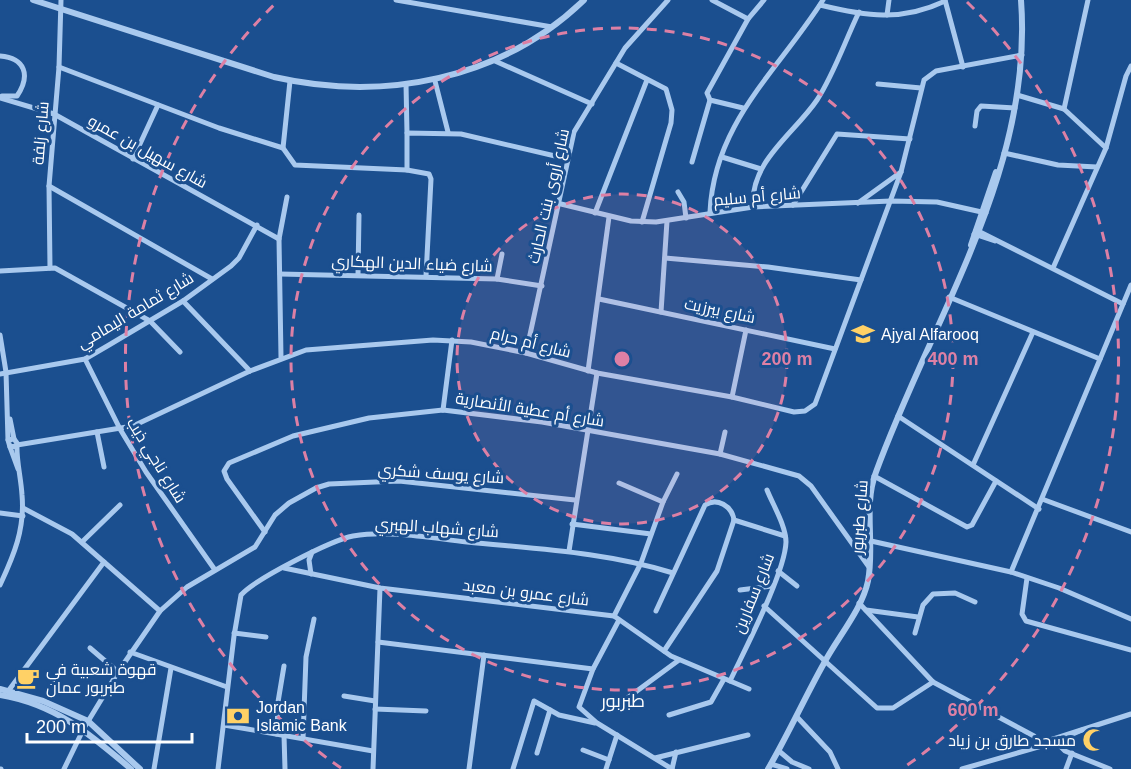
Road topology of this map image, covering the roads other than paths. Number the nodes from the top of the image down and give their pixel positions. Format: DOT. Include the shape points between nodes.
graph roads {
  1 [pos="33,0"];
  2 [pos="61,0"];
  3 [pos="396,0"];
  4 [pos="584,0"];
  5 [pos="668,0"];
  6 [pos="712,0"];
  7 [pos="764,0"];
  8 [pos="889,0"];
  9 [pos="1021,0"];
  10 [pos="1088,0"];
  11 [pos="945,1"];
  12 [pos="821,2"];
  13 [pos="60,8"];
  14 [pos="859,12"];
  15 [pos="886,15"];
  16 [pos="748,19"];
  17 [pos="552,27"];
  18 [pos="1022,55"];
  19 [pos="0,56"];
  20 [pos="495,62"];
  21 [pos="616,63"];
  22 [pos="1131,66"];
  23 [pos="59,67"];
  24 [pos="963,67"];
  25 [pos="1128,75"];
  26 [pos="647,80"];
  27 [pos="290,81"];
  28 [pos="435,81"];
  29 [pos="406,84"];
  30 [pos="878,84"];
  31 [pos="921,88"];
  32 [pos="1017,95"];
  33 [pos="0,97"];
  34 [pos="710,100"];
  35 [pos="592,104"];
  36 [pos="158,105"];
  37 [pos="743,108"];
  38 [pos="1015,108"];
  39 [pos="1064,109"];
  40 [pos="54,114"];
  41 [pos="975,126"];
  42 [pos="448,132"];
  43 [pos="407,133"];
  44 [pos="910,139"];
  45 [pos="283,148"];
  46 [pos="1106,148"];
  47 [pos="1003,156"];
  48 [pos="722,157"];
  49 [pos="133,159"];
  50 [pos="568,159"];
  51 [pos="693,162"];
  52 [pos="1097,167"];
  53 [pos="761,169"];
  54 [pos="407,170"];
  55 [pos="901,172"];
  56 [pos="49,186"];
  57 [pos="678,192"];
  58 [pos="287,197"];
  59 [pos="891,201"];
  60 [pos="561,204"];
  61 [pos="857,204"];
  62 [pos="793,205"];
  63 [pos="753,207"];
  64 [pos="985,211"];
  65 [pos="710,212"];
  66 [pos="595,213"];
  67 [pos="359,215"];
  68 [pos="609,216"];
  69 [pos="686,218"];
  70 [pos="667,221"];
  71 [pos="642,222"];
  72 [pos="257,225"];
  73 [pos="977,233"];
  74 [pos="279,239"];
  75 [pos="502,254"];
  76 [pos="665,258"];
  77 [pos="50,267"];
  78 [pos="1053,268"];
  79 [pos="0,272"];
  80 [pos="280,274"];
  81 [pos="358,274"];
  82 [pos="426,276"];
  83 [pos="212,279"];
  84 [pos="497,279"];
  85 [pos="861,280"];
  86 [pos="1131,285"];
  87 [pos="542,286"];
  88 [pos="949,297"];
  89 [pos="599,298"];
  90 [pos="183,300"];
  91 [pos="1123,304"];
  92 [pos="661,312"];
  93 [pos="150,321"];
  94 [pos="746,330"];
  95 [pos="1033,332"];
  96 [pos="0,336"];
  97 [pos="452,340"];
  98 [pos="835,349"];
  99 [pos="180,351"];
  100 [pos="526,353"];
  101 [pos="281,357"];
  102 [pos="85,359"];
  103 [pos="1100,359"];
  104 [pos="250,371"];
  105 [pos="588,371"];
  106 [pos="3,373"];
  107 [pos="597,373"];
  108 [pos="0,385"];
  109 [pos="732,397"];
  110 [pos="7,398"];
  111 [pos="443,410"];
  112 [pos="898,416"];
  113 [pos="120,429"];
  114 [pos="586,430"];
  115 [pos="96,432"];
  116 [pos="725,432"];
  117 [pos="0,442"];
  118 [pos="13,443"];
  119 [pos="720,454"];
  120 [pos="974,465"];
  121 [pos="104,467"];
  122 [pos="677,474"];
  123 [pos="874,476"];
  124 [pos="996,481"];
  125 [pos="619,483"];
  126 [pos="767,490"];
  127 [pos="575,500"];
  128 [pos="1042,500"];
  129 [pos="663,502"];
  130 [pos="120,505"];
  131 [pos="23,508"];
  132 [pos="1039,509"];
  133 [pos="0,513"];
  134 [pos="23,516"];
  135 [pos="734,520"];
  136 [pos="572,524"];
  137 [pos="265,532"];
  138 [pos="1131,532"];
  139 [pos="651,534"];
  140 [pos="785,536"];
  141 [pos="82,542"];
  142 [pos="871,542"];
  143 [pos="569,551"];
  144 [pos="312,552"];
  145 [pos="104,562"];
  146 [pos="640,563"];
  147 [pos="869,567"];
  148 [pos="284,568"];
  149 [pos="215,570"];
  150 [pos="778,571"];
  151 [pos="1011,572"];
  152 [pos="673,573"];
  153 [pos="311,574"];
  154 [pos="1027,578"];
  155 [pos="0,585"];
  156 [pos="772,586"];
  157 [pos="797,586"];
  158 [pos="380,588"];
  159 [pos="740,590"];
  160 [pos="975,602"];
  161 [pos="859,603"];
  162 [pos="764,606"];
  163 [pos="656,610"];
  164 [pos="866,610"];
  165 [pos="160,611"];
  166 [pos="918,617"];
  167 [pos="617,618"];
  168 [pos="314,619"];
  169 [pos="1131,619"];
  170 [pos="234,633"];
  171 [pos="915,633"];
  172 [pos="266,638"];
  173 [pos="378,642"];
  174 [pos="90,648"];
  175 [pos="1131,650"];
  176 [pos="664,651"];
  177 [pos="130,652"];
  178 [pos="484,655"];
  179 [pos="679,660"];
  180 [pos="824,663"];
  181 [pos="284,666"];
  182 [pos="171,668"];
  183 [pos="593,669"];
  184 [pos="118,672"];
  185 [pos="727,680"];
  186 [pos="933,682"];
  187 [pos="227,687"];
  188 [pos="0,689"];
  189 [pos="749,689"];
  190 [pos="9,690"];
  191 [pos="0,695"];
  192 [pos="344,696"];
  193 [pos="626,699"];
  194 [pos="375,701"];
  195 [pos="375,709"];
  196 [pos="550,710"];
  197 [pos="426,711"];
  198 [pos="1131,714"];
  199 [pos="669,715"];
  200 [pos="796,717"];
  201 [pos="88,721"];
  202 [pos="597,723"];
  203 [pos="224,725"];
  204 [pos="84,728"];
  205 [pos="277,734"];
  206 [pos="284,735"];
  207 [pos="617,735"];
  208 [pos="748,735"];
  209 [pos="303,738"];
  210 [pos="1058,739"];
  211 [pos="1042,744"];
  212 [pos="582,750"];
  213 [pos="373,751"];
  214 [pos="676,752"];
  215 [pos="779,752"];
  216 [pos="1071,752"];
  217 [pos="537,753"];
  218 [pos="655,758"];
  219 [pos="609,760"];
  220 [pos="770,766"];
  221 [pos="64,769"];
  222 [pos="131,769"];
  223 [pos="140,769"];
  224 [pos="154,769"];
  225 [pos="218,769"];
  226 [pos="285,769"];
  227 [pos="373,769"];
  228 [pos="469,769"];
  229 [pos="513,769"];
  230 [pos="606,769"];
  231 [pos="672,769"];
  232 [pos="787,769"];
  233 [pos="810,769"];
  234 [pos="838,769"];
  235 [pos="962,769"];
  236 [pos="1066,769"];
  237 [pos="1110,769"];
  1 -- 13 [label="street"];
  2 -- 13 [label="street, شارع زلفة"];
  3 -- 17 [label="street"];
  4 -- 17 [label="street"];
  5 -- 21 [label="street, شارع أروى بنت الحارث" via="629,42"];
  6 -- 16 [label="street"];
  7 -- 16 [label="street"];
  8 -- 15 [label="street"];
  9 -- 18 [label="street, شارع طبربور"];
  10 -- 39 [label="street"];
  11 -- 15 [label="street" via="911,14"];
  11 -- 24 [label="street"];
  12 -- 14 [label="street"];
  12 -- 37 [label="street"];
  13 -- 23 [label="street, شارع زلفة"];
  13 -- 27 [label="street"];
  14 -- 15 [label="street"];
  14 -- 53 [label="street" via="819,97"];
  16 -- 34 [label="street" via="707,93"];
  17 -- 20 [label="street"];
  18 -- 24 [label="street"];
  18 -- 32 [label="street, شارع طبربور"];
  19 -- 33 [label="street" via="16,58 24,73 16,96"];
  20 -- 28 [label="street"];
  20 -- 35 [label="street"];
  21 -- 26 [label="street"];
  21 -- 35 [label="street, شارع أروى بنت الحارث"];
  22 -- 25 [label="street"];
  23 -- 36 [label="street"];
  23 -- 40 [label="street, شارع زلفة"];
  24 -- 31 [label="street" via="930,72"];
  25 -- 46 [label="street"];
  26 -- 66 [label="street"];
  26 -- 71 [label="street" via="668,91 672,118"];
  27 -- 29 [label="street" via="337,86"];
  27 -- 45 [label="street"];
  28 -- 29 [label="street"];
  28 -- 42 [label="street"];
  29 -- 43 [label="street"];
  30 -- 31 [label="street"];
  31 -- 44 [label="street, شارع أم حرام"];
  32 -- 38 [label="street, شارع طبربور"];
  32 -- 39 [label="street"];
  33 -- 40 [label="street, شارع سهيل بن عمرو"];
  34 -- 37 [label="street"];
  34 -- 51 [label="street"];
  35 -- 50 [label="street, شارع أروى بنت الحارث" via="574,132"];
  36 -- 45 [label="street"];
  36 -- 49 [label="street"];
  37 -- 48 [label="street"];
  38 -- 41 [label="street" via="981,106"];
  38 -- 47 [label="street, شارع طبربور"];
  39 -- 46 [label="street"];
  40 -- 49 [label="street, شارع سهيل بن عمرو"];
  40 -- 56 [label="street, شارع زلفة"];
  42 -- 43 [label="street"];
  42 -- 50 [label="street"];
  43 -- 54 [label="street"];
  44 -- 55 [label="street, شارع أم حرام"];
  44 -- 62 [label="street" via="837,134"];
  45 -- 54 [label="street" via="298,166"];
  46 -- 52 [label="street"];
  47 -- 52 [label="street"];
  47 -- 64 [label="street, شارع طبربور"];
  48 -- 53 [label="street"];
  48 -- 65 [label="street"];
  49 -- 72 [label="street, شارع سهيل بن عمرو"];
  50 -- 60 [label="street, شارع أروى بنت الحارث"];
  52 -- 78 [label="street"];
  53 -- 63 [label="street" via="753,190"];
  54 -- 82 [label="street" via="424,172 431,179"];
  55 -- 59 [label="street, شارع أم حرام"];
  55 -- 61 [label="street"];
  56 -- 77 [label="street, شارع زلفة"];
  56 -- 83 [label="street"];
  57 -- 69 [label="street"];
  58 -- 74 [label="street"];
  59 -- 61 [label="street, شارع أم سليم"];
  59 -- 64 [label="street, شارع أم سليم" via="928,201"];
  59 -- 85 [label="street, شارع أم حرام"];
  60 -- 66 [label="street, شارع أم سليم"];
  60 -- 87 [label="street, شارع أروى بنت الحارث"];
  61 -- 62 [label="street, شارع أم سليم"];
  62 -- 63 [label="street, شارع أم سليم"];
  63 -- 65 [label="street, شارع أم سليم"];
  64 -- 73 [label="street, شارع طبربور"];
  65 -- 69 [label="street, شارع أم سليم"];
  66 -- 68 [label="street, شارع أم سليم"];
  67 -- 81 [label="street"];
  68 -- 71 [label="street, شارع أم سليم"];
  68 -- 89 [label="street"];
  69 -- 70 [label="street, شارع أم سليم"];
  70 -- 71 [label="street, شارع أم سليم"];
  70 -- 76 [label="street"];
  72 -- 74 [label="street, شارع سهيل بن عمرو"];
  72 -- 83 [label="street, شارع ثمامة اليمامي" via="238,260"];
  73 -- 78 [label="street"];
  73 -- 88 [label="street, شارع طبربور"];
  74 -- 80 [label="street"];
  75 -- 84 [label="street"];
  76 -- 85 [label="street"];
  76 -- 92 [label="street"];
  77 -- 79 [label="street"];
  77 -- 93 [label="street"];
  78 -- 91 [label="street"];
  80 -- 81 [label="street, شارع ضياء الدين الهكاري"];
  80 -- 101 [label="street"];
  81 -- 82 [label="street, شارع ضياء الدين الهكاري"];
  82 -- 84 [label="street, شارع ضياء الدين الهكاري"];
  83 -- 90 [label="street, شارع ثمامة اليمامي"];
  84 -- 87 [label="street, شارع ضياء الدين الهكاري"];
  85 -- 98 [label="street, شارع أم حرام"];
  86 -- 91 [label="street"];
  87 -- 100 [label="street, شارع أروى بنت الحارث"];
  88 -- 95 [label="street"];
  88 -- 112 [label="street, شارع طبربور"];
  89 -- 92 [label="street, شارع بيرزيت"];
  89 -- 105 [label="street"];
  90 -- 93 [label="street, شارع ثمامة اليمامي"];
  90 -- 104 [label="street"];
  91 -- 103 [label="street"];
  92 -- 94 [label="street, شارع بيرزيت"];
  93 -- 99 [label="street"];
  93 -- 102 [label="street, شارع ثمامة اليمامي"];
  94 -- 98 [label="street, شارع بيرزيت"];
  94 -- 109 [label="street"];
  95 -- 103 [label="street"];
  95 -- 120 [label="street"];
  96 -- 106 [label="street"];
  97 -- 100 [label="street, شارع أم حرام"];
  97 -- 101 [label="street, شارع أم حرام" via="330,346"];
  97 -- 111 [label="street"];
  98 -- 109 [label="street, شارع أم حرام" via="815,404 809,409 794,412"];
  100 -- 105 [label="street, شارع أم حرام"];
  101 -- 104 [label="street, شارع أم حرام"];
  102 -- 106 [label="street, شارع ثمامة اليمامي"];
  102 -- 113 [label="street, شارع ناجي ذيب"];
  103 -- 128 [label="street"];
  104 -- 113 [label="street, شارع أم حرام" via="148,420"];
  105 -- 107 [label="street, شارع أم حرام"];
  106 -- 110 [label="street"];
  107 -- 109 [label="street, شارع أم حرام"];
  107 -- 114 [label="street"];
  108 -- 110 [label="street"];
  110 -- 118 [label="street"];
  111 -- 114 [label="street, شارع أم عطية الأنصارية" via="515,417"];
  111 -- 137 [label="street, شارع أم عطية الأنصارية" via="351,421 293,436 229,463 224,471 227,479"];
  112 -- 120 [label="street"];
  112 -- 123 [label="street, شارع طبربور"];
  113 -- 115 [label="street, شارع أم حرام"];
  113 -- 149 [label="street, شارع ناجي ذيب"];
  114 -- 119 [label="street, شارع أم عطية الأنصارية"];
  114 -- 127 [label="street"];
  115 -- 118 [label="street, شارع أم حرام"];
  115 -- 121 [label="street"];
  116 -- 119 [label="street"];
  117 -- 118 [label="street, شارع أم حرام"];
  118 -- 131 [label="street"];
  119 -- 147 [label="street, شارع أم عطية الأنصارية" via="804,479"];
  120 -- 124 [label="street"];
  122 -- 129 [label="street"];
  123 -- 124 [label="street" via="967,527 972,525"];
  123 -- 142 [label="street, شارع طبربور"];
  124 -- 132 [label="street"];
  125 -- 129 [label="street"];
  126 -- 140 [label="street"];
  127 -- 136 [label="street"];
  127 -- 137 [label="street, شارع يوسف شكري" via="399,481 329,484 289,503 275,515"];
  128 -- 132 [label="street"];
  128 -- 138 [label="street"];
  129 -- 139 [label="street"];
  130 -- 141 [label="street"];
  131 -- 134 [label="street"];
  131 -- 141 [label="street"];
  132 -- 151 [label="street"];
  133 -- 134 [label="street"];
  134 -- 155 [label="street" via="18,545"];
  135 -- 140 [label="street, شارع سفارين"];
  135 -- 152 [label="street, شارع سفارين" via="724,504 706,504"];
  135 -- 176 [label="street" via="717,571"];
  136 -- 139 [label="street"];
  136 -- 143 [label="street"];
  137 -- 149 [label="street, شارع يوسف شكري" via="251,550"];
  139 -- 146 [label="street"];
  140 -- 150 [label="street, شارع سفارين"];
  141 -- 145 [label="street"];
  142 -- 147 [label="street, شارع طبربور"];
  142 -- 151 [label="street"];
  143 -- 144 [label="street, شارع شهاب الهبري" via="373,535 345,538"];
  143 -- 146 [label="street, شارع شهاب الهبري"];
  144 -- 148 [label="street, شارع شهاب الهبري"];
  144 -- 153 [label="street"];
  145 -- 165 [label="street"];
  145 -- 190 [label="street"];
  146 -- 152 [label="street"];
  146 -- 167 [label="street"];
  147 -- 161 [label="street, شارع طبربور"];
  148 -- 153 [label="street, شارع عمرو بن معبد"];
  148 -- 170 [label="street, شارع شهاب الهبري" via="242,595"];
  149 -- 165 [label="street, شارع يوسف شكري" via="182,590"];
  150 -- 156 [label="street, شارع سفارين"];
  150 -- 157 [label="street"];
  151 -- 154 [label="street"];
  152 -- 163 [label="street, شارع سفارين"];
  153 -- 158 [label="street, شارع عمرو بن معبد"];
  154 -- 169 [label="street"];
  154 -- 175 [label="street" via="1022,614 1026,621"];
  156 -- 159 [label="street"];
  156 -- 162 [label="street, شارع سفارين"];
  158 -- 167 [label="street, شارع عمرو بن معبد"];
  158 -- 173 [label="street"];
  160 -- 166 [label="street" via="955,593 933,594"];
  161 -- 164 [label="street"];
  161 -- 180 [label="street, شارع طبربور"];
  162 -- 180 [label="street"];
  162 -- 185 [label="street, شارع سفارين"];
  164 -- 166 [label="street"];
  164 -- 186 [label="street"];
  165 -- 177 [label="street, شارع يوسف شكري"];
  166 -- 171 [label="street"];
  167 -- 176 [label="street, شارع عمرو بن معبد"];
  167 -- 183 [label="street"];
  168 -- 209 [label="street" via="306,657"];
  170 -- 172 [label="street"];
  170 -- 187 [label="street, شارع شهاب الهبري"];
  173 -- 178 [label="street"];
  173 -- 194 [label="street"];
  174 -- 184 [label="street"];
  176 -- 179 [label="street, شارع عمرو بن معبد"];
  177 -- 182 [label="street"];
  177 -- 184 [label="street, شارع يوسف شكري"];
  178 -- 183 [label="street"];
  178 -- 228 [label="street"];
  179 -- 185 [label="street, شارع عمرو بن معبد"];
  179 -- 193 [label="street"];
  180 -- 186 [label="street" via="872,705 883,709 893,708"];
  180 -- 200 [label="street, شارع طبربور"];
  181 -- 205 [label="street"];
  182 -- 187 [label="street"];
  182 -- 224 [label="street"];
  183 -- 202 [label="street" via="579,702 581,712"];
  184 -- 201 [label="street, شارع يوسف شكري"];
  185 -- 189 [label="street, شارع عمرو بن معبد"];
  185 -- 199 [label="street, شارع سفارين" via="711,702"];
  186 -- 211 [label="street"];
  187 -- 203 [label="street, شارع شهاب الهبري"];
  188 -- 190 [label="street"];
  190 -- 201 [label="street"];
  191 -- 204 [label="street" via="62,716"];
  192 -- 194 [label="street"];
  194 -- 195 [label="street"];
  195 -- 197 [label="street"];
  195 -- 213 [label="street"];
  196 -- 202 [label="street"];
  196 -- 217 [label="street"];
  196 -- 229 [label="street" via="536,700 532,704"];
  198 -- 210 [label="street"];
  200 -- 215 [label="street, شارع طبربور"];
  200 -- 234 [label="street" via="830,752"];
  201 -- 204 [label="street, شارع يوسف شكري"];
  201 -- 223 [label="street"];
  202 -- 207 [label="street"];
  203 -- 205 [label="street"];
  203 -- 225 [label="street, شارع شهاب الهبري"];
  204 -- 221 [label="street, شارع يوسف شكري"];
  204 -- 222 [label="street"];
  205 -- 206 [label="street"];
  206 -- 209 [label="street"];
  206 -- 226 [label="street"];
  207 -- 218 [label="street"];
  207 -- 219 [label="street"];
  208 -- 214 [label="street"];
  209 -- 213 [label="street"];
  210 -- 211 [label="street"];
  210 -- 216 [label="street" via="1061,748"];
  211 -- 235 [label="street"];
  212 -- 219 [label="street"];
  213 -- 227 [label="street"];
  214 -- 218 [label="street"];
  214 -- 231 [label="street"];
  215 -- 220 [label="street, شارع طبربور"];
  215 -- 233 [label="street"];
  216 -- 236 [label="street"];
  216 -- 237 [label="street"];
  218 -- 231 [label="street"];
  219 -- 230 [label="street"];
  220 -- 232 [label="street"];
}
